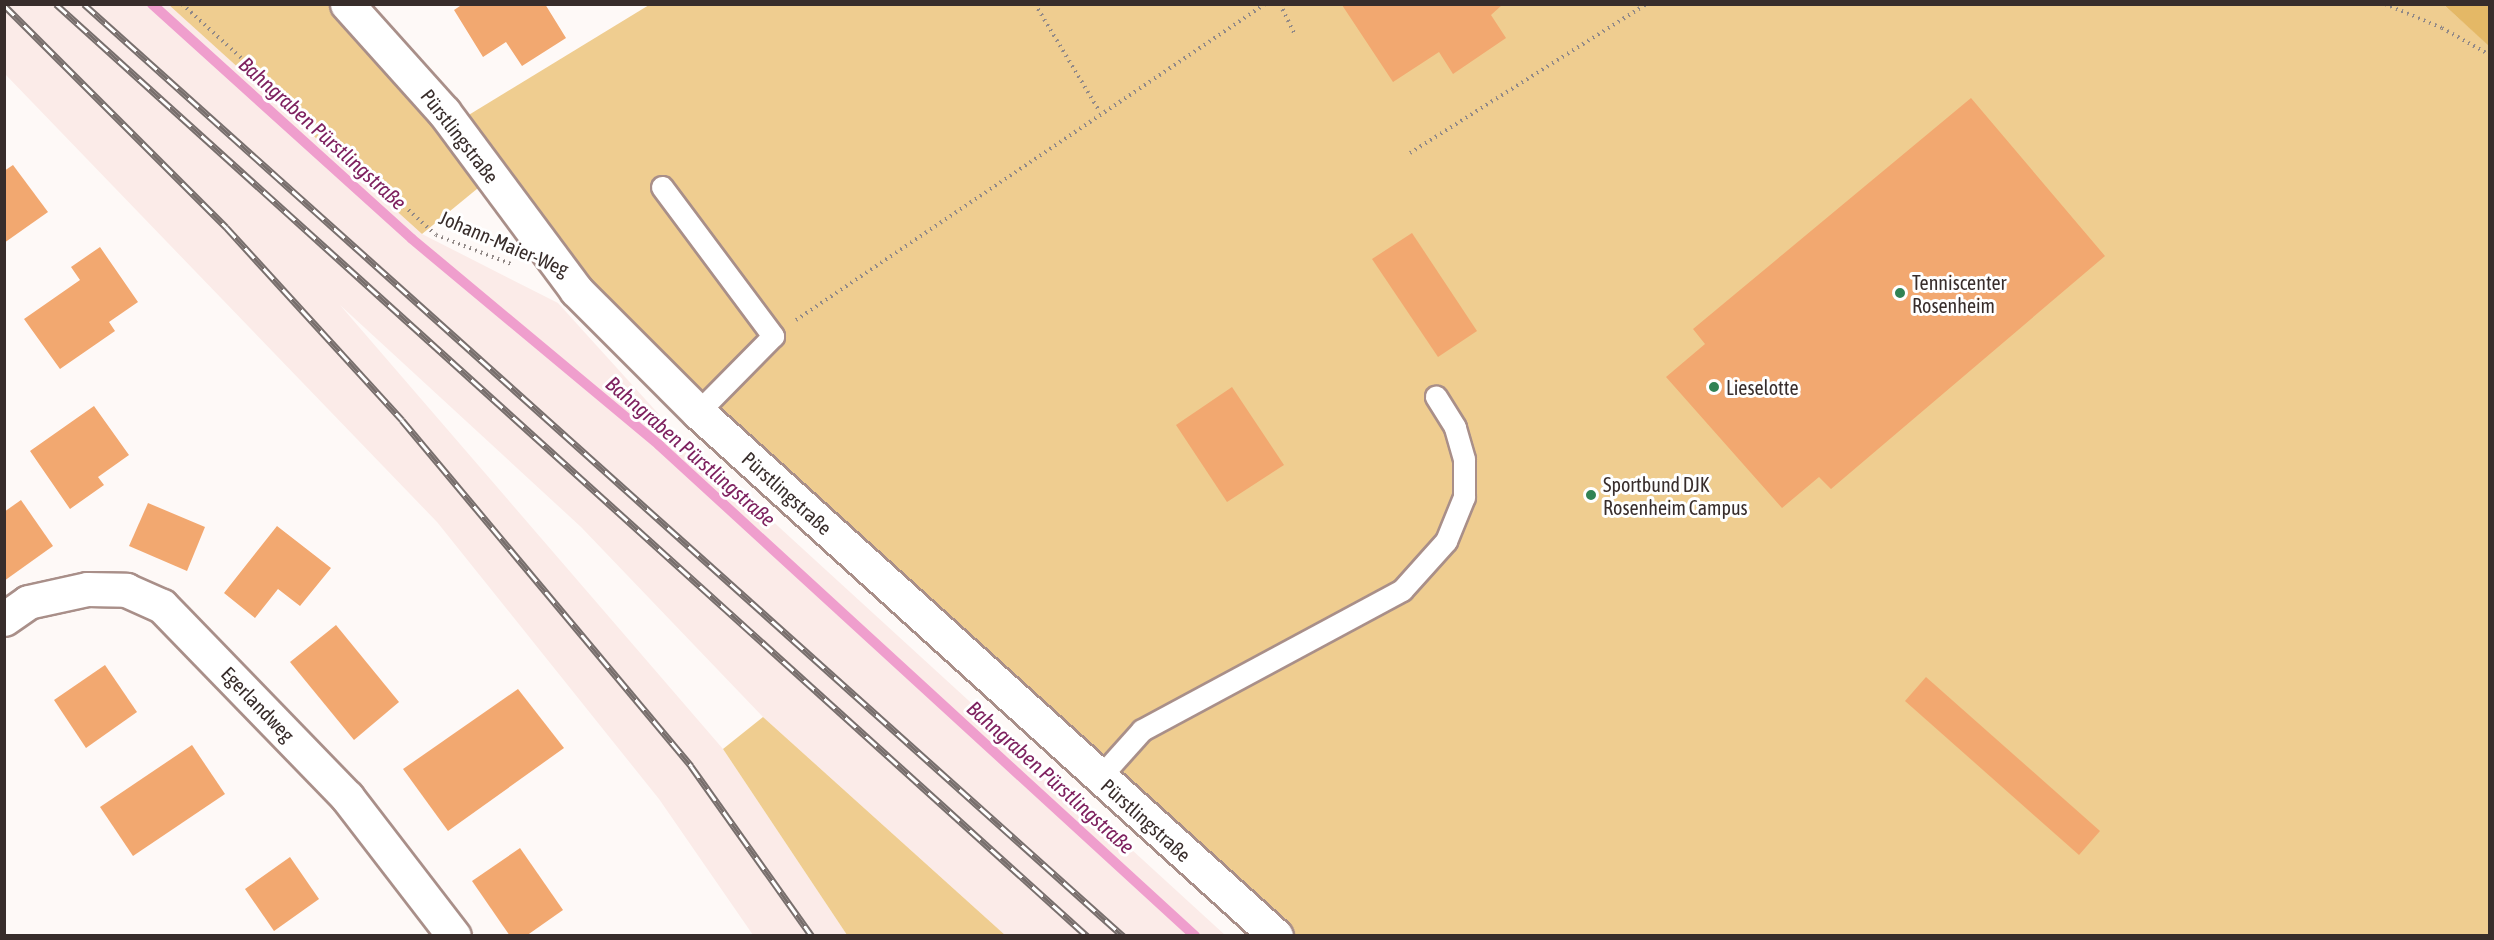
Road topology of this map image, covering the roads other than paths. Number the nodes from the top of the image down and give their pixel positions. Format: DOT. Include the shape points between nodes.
graph roads {
  1 [pos="346,4"];
  2 [pos="662,188"];
  3 [pos="1436,397"];
  4 [pos="698,412"];
  5 [pos="4,619"];
  6 [pos="1099,778"];
  7 [pos="454,936"];
  8 [pos="1276,936"];
  1 -- 4 [label="street, Pürstlingstraße" via="444,112 576,290"];
  2 -- 4 [label="lane" via="773,336"];
  3 -- 6 [label="lane" via="1455,427 1464,459 1464,497 1446,541 1402,590 1142,730"];
  4 -- 6 [label="street, Pürstlingstraße"];
  5 -- 7 [label="street, Egerlandweg" via="28,602 87,589 126,590 162,606 346,797"];
  6 -- 8 [label="street, Pürstlingstraße"];
}
